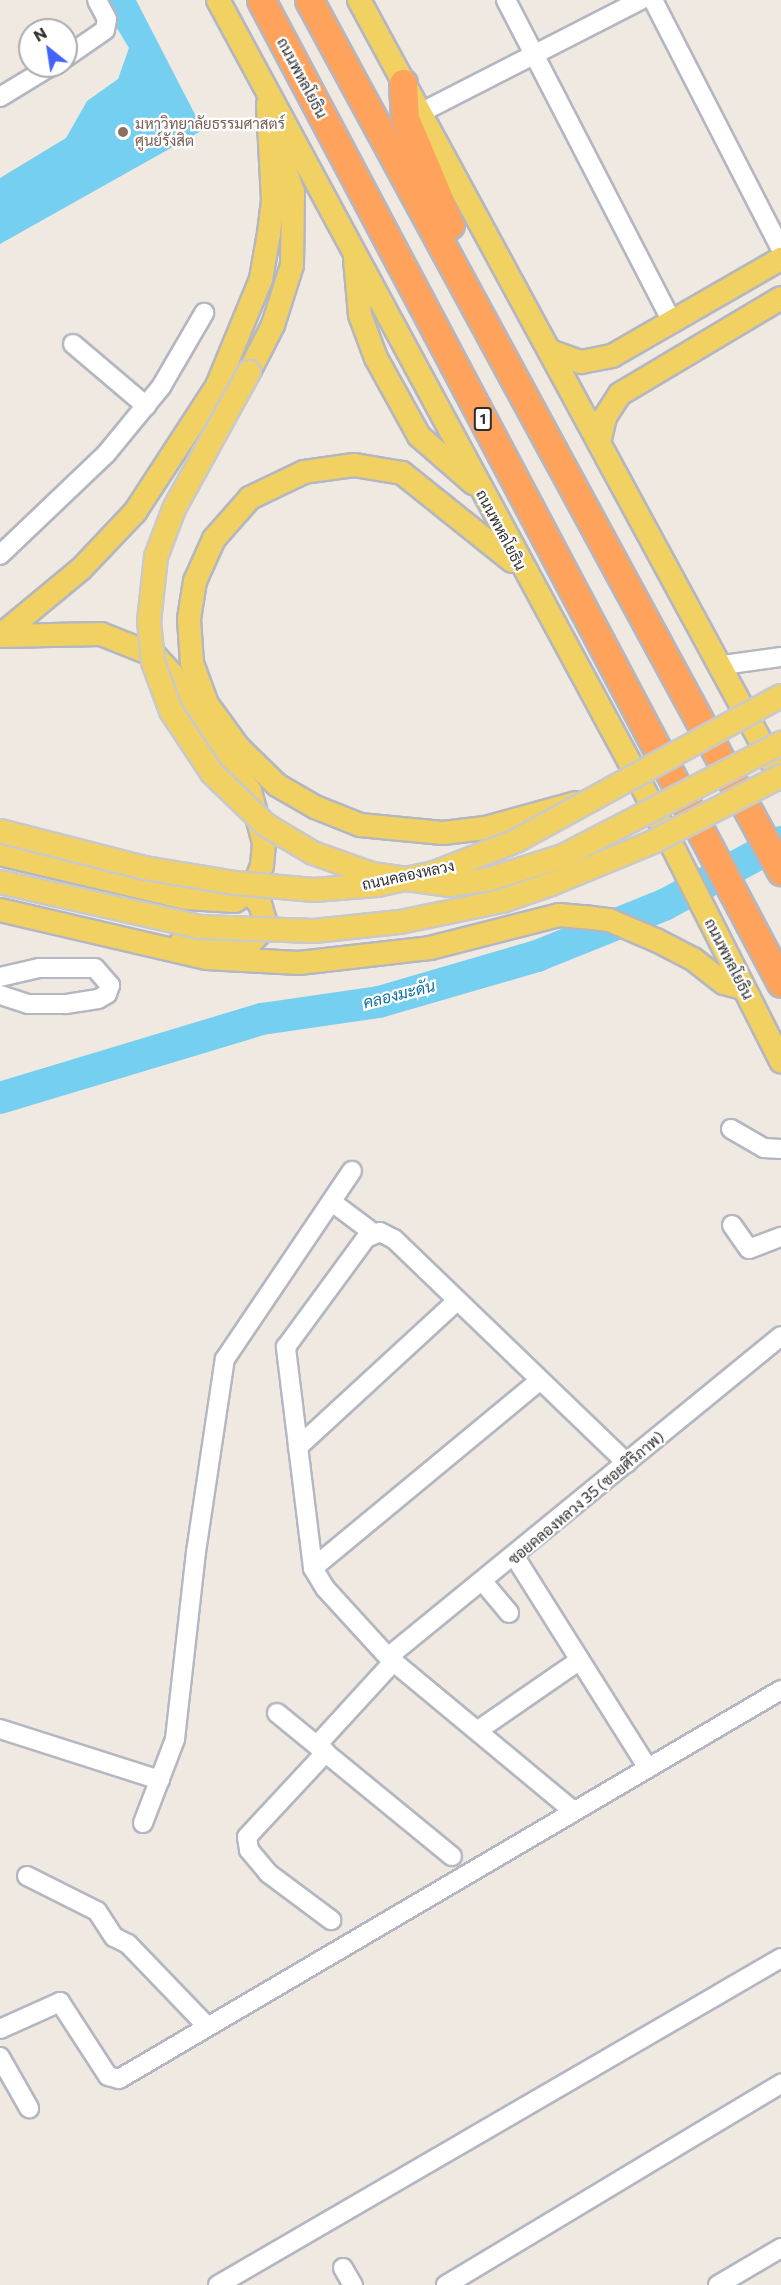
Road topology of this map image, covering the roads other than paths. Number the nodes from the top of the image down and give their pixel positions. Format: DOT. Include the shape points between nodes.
graph roads {
  1 [pos="97,0"];
  2 [pos="218,0"];
  3 [pos="261,0"];
  4 [pos="309,0"];
  5 [pos="359,0"];
  6 [pos="506,0"];
  7 [pos="641,0"];
  8 [pos="653,0"];
  9 [pos="78,49"];
  10 [pos="533,54"];
  11 [pos="31,78"];
  12 [pos="403,83"];
  13 [pos="267,93"];
  14 [pos="0,97"];
  15 [pos="420,113"];
  16 [pos="270,131"];
  17 [pos="781,249"];
  18 [pos="354,251"];
  19 [pos="781,260"];
  20 [pos="453,262"];
  21 [pos="781,298"];
  22 [pos="204,313"];
  23 [pos="682,316"];
  24 [pos="708,343"];
  25 [pos="73,344"];
  26 [pos="553,352"];
  27 [pos="146,406"];
  28 [pos="600,440"];
  29 [pos="479,488"];
  30 [pos="0,555"];
  31 [pos="523,570"];
  32 [pos="0,636"];
  33 [pos="781,657"];
  34 [pos="723,665"];
  35 [pos="781,696"];
  36 [pos="781,743"];
  37 [pos="781,777"];
  38 [pos="597,797"];
  39 [pos="0,831"];
  40 [pos="0,854"];
  41 [pos="781,871"];
  42 [pos="0,882"];
  43 [pos="249,892"];
  44 [pos="0,910"];
  45 [pos="125,939"];
  46 [pos="0,977"];
  47 [pos="781,983"];
  48 [pos="743,988"];
  49 [pos="0,995"];
  50 [pos="781,1061"];
  51 [pos="731,1129"];
  52 [pos="781,1149"];
  53 [pos="352,1171"];
  54 [pos="332,1202"];
  55 [pos="732,1225"];
  56 [pos="372,1232"];
  57 [pos="781,1237"];
  58 [pos="457,1301"];
  59 [pos="781,1336"];
  60 [pos="539,1381"];
  61 [pos="298,1447"];
  62 [pos="627,1463"];
  63 [pos="515,1557"];
  64 [pos="313,1568"];
  65 [pos="483,1583"];
  66 [pos="509,1613"];
  67 [pos="391,1659"];
  68 [pos="580,1660"];
  69 [pos="781,1690"];
  70 [pos="277,1713"];
  71 [pos="0,1729"];
  72 [pos="477,1731"];
  73 [pos="322,1748"];
  74 [pos="648,1768"];
  75 [pos="160,1780"];
  76 [pos="571,1809"];
  77 [pos="143,1823"];
  78 [pos="452,1856"];
  79 [pos="27,1876"];
  80 [pos="331,1920"];
  81 [pos="781,1958"];
  82 [pos="206,2025"];
  83 [pos="0,2029"];
  84 [pos="0,2056"];
  85 [pos="781,2084"];
  86 [pos="29,2108"];
  87 [pos="781,2248"];
  88 [pos="343,2268"];
  89 [pos="218,2285"];
  90 [pos="354,2285"];
  91 [pos="446,2285"];
  92 [pos="718,2285"];
  1 -- 9 [label="street" via="107,19 105,30"];
  2 -- 13 [label="main road, ถนนพหลโยธิน / 1"];
  3 -- 47 [label="highway, ถนนพหลโยธิน / 1"];
  4 -- 20 [label="highway"];
  5 -- 12 [label="main road"];
  6 -- 10 [label="street"];
  7 -- 10 [label="street"];
  8 -- 17 [label="street"];
  10 -- 15 [label="street"];
  10 -- 23 [label="street"];
  11 -- 14 [label="street"];
  12 -- 15 [label="main road"];
  12 -- 20 [label="highway" via="405,118 453,232"];
  13 -- 16 [label="main road"];
  13 -- 18 [label="main road, ถนนพหลโยธิน / 1"];
  15 -- 26 [label="main road"];
  16 -- 32 [label="main road" via="273,200 261,279 217,387 135,512 81,569"];
  16 -- 36 [label="main road, bridge" via="293,192 293,256 273,325 174,508 156,557 149,621 153,662 171,711 212,773 266,825 313,853 372,874 448,885 490,879 563,856"];
  18 -- 29 [label="main road, ถนนพหลโยธิน / 1"];
  18 -- 29 [label="main road" via="360,315 376,358 419,436"];
  19 -- 23 [label="main road"];
  20 -- 41 [label="highway"];
  21 -- 24 [label="main road"];
  22 -- 27 [label="street"];
  23 -- 24 [label="main road"];
  23 -- 26 [label="main road" via="612,356 581,362"];
  24 -- 28 [label="main road" via="620,394 604,417"];
  25 -- 27 [label="street"];
  26 -- 28 [label="main road"];
  27 -- 30 [label="street" via="106,454"];
  28 -- 34 [label="main road"];
  29 -- 31 [label="main road, ถนนพหลโยธิน / 1"];
  31 -- 38 [label="main road, bridge" via="402,473 354,465 304,472 268,487 236,511 214,539 193,590 189,641 207,704 239,748 277,785 315,807 360,825 443,833 485,828"];
  31 -- 48 [label="main road, ถนนพหลโยธิน / 1" via="675,852"];
  32 -- 43 [label="main road" via="101,634 154,655 172,674 199,723 250,791 260,816 262,866"];
  33 -- 34 [label="street"];
  34 -- 37 [label="main road"];
  35 -- 38 [label="main road, ถนนคลองหลวง, bridge"];
  37 -- 42 [label="main road, bridge" via="653,842 551,884 502,901 400,922 314,931 200,927"];
  38 -- 39 [label="main road, ถนนคลองหลวง, bridge" via="516,841 434,873 377,885 314,890 145,868"];
  40 -- 43 [label="main road" via="208,901 235,900"];
  43 -- 45 [label="main road" via="260,904 266,921 265,928 251,942"];
  44 -- 45 [label="main road"];
  45 -- 48 [label="main road" via="206,958 251,962 349,960 472,939 559,915 609,920 693,959 724,983"];
  46 -- 49 [label="street" via="39,968 95,968 110,985 107,994 98,999 65,1004 28,1004"];
  48 -- 50 [label="main road, ถนนพหลโยธิน / 1"];
  51 -- 52 [label="street" via="764,1148"];
  53 -- 54 [label="street"];
  54 -- 56 [label="street"];
  54 -- 75 [label="street" via="225,1359 196,1552 175,1739"];
  55 -- 57 [label="street" via="748,1249"];
  56 -- 58 [label="street" via="394,1239"];
  56 -- 61 [label="street" via="286,1347"];
  58 -- 60 [label="street"];
  58 -- 61 [label="street"];
  59 -- 62 [label="street, ซอยคลองหลวง 35 (ซอยศิริภาพ)"];
  60 -- 62 [label="street"];
  60 -- 64 [label="street"];
  61 -- 64 [label="street"];
  62 -- 63 [label="street, ซอยคลองหลวง 35 (ซอยศิริภาพ)"];
  63 -- 65 [label="street, ซอยคลองหลวง 35 (ซอยศิริภาพ)"];
  63 -- 68 [label="street"];
  64 -- 67 [label="street" via="325,1588"];
  65 -- 66 [label="street"];
  65 -- 67 [label="street, ซอยคลองหลวง 35 (ซอยศิริภาพ)"];
  67 -- 72 [label="street"];
  67 -- 73 [label="street, ซอยคลองหลวง 35 (ซอยศิริภาพ)"];
  68 -- 72 [label="street"];
  68 -- 74 [label="street"];
  69 -- 74 [label="street"];
  70 -- 73 [label="street"];
  71 -- 75 [label="street"];
  72 -- 76 [label="street"];
  73 -- 78 [label="street"];
  73 -- 80 [label="street, ซอยคลองหลวง 35 (ซอยศิริภาพ)" via="247,1836 249,1850 268,1873"];
  74 -- 76 [label="street"];
  75 -- 77 [label="street"];
  76 -- 82 [label="street"];
  79 -- 82 [label="street" via="97,1911 114,1937 128,1944"];
  81 -- 89 [label="street"];
  82 -- 83 [label="street" via="113,2079 60,2002"];
  84 -- 86 [label="street"];
  85 -- 91 [label="street"];
  87 -- 92 [label="street"];
  88 -- 90 [label="street"];
}
